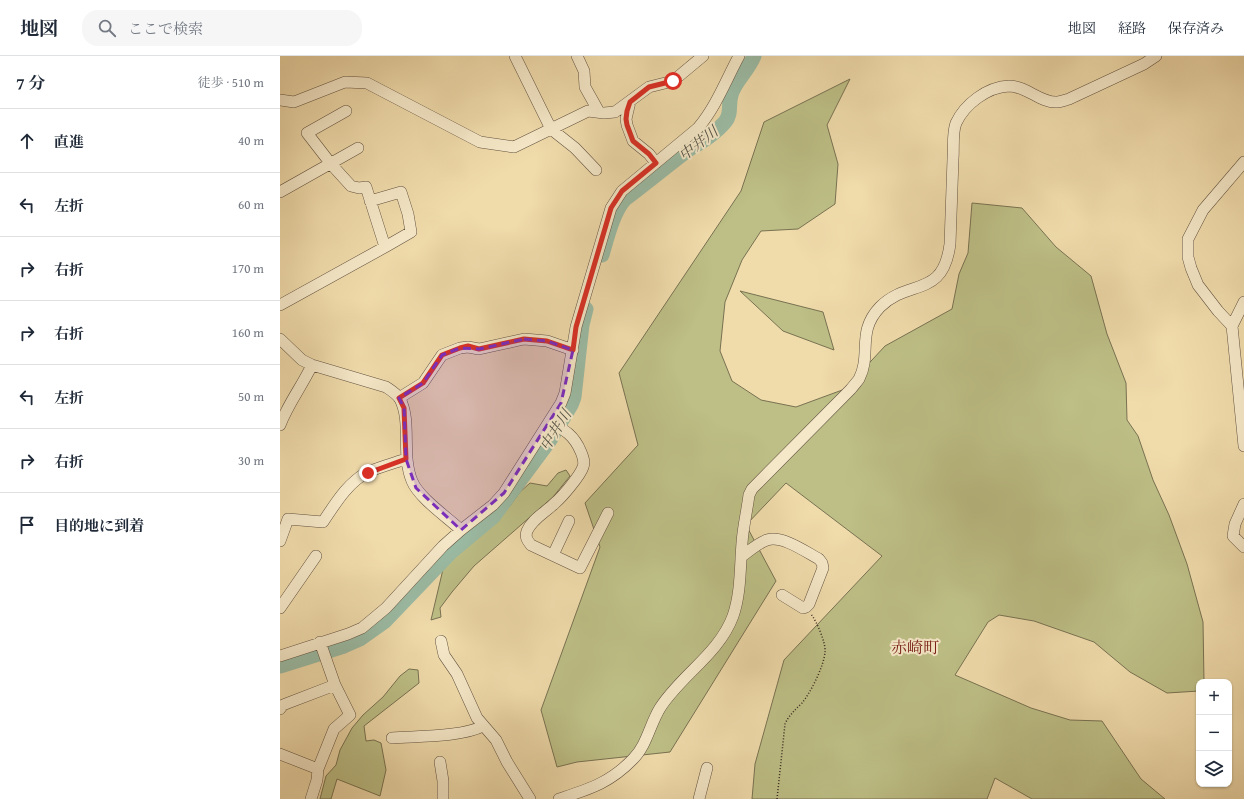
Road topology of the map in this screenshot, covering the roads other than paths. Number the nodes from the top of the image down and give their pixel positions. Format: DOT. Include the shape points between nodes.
graph roads {
  1 [pos="515,56"];
  2 [pos="577,56"];
  3 [pos="739,56"];
  4 [pos="1156,56"];
  5 [pos="697,58"];
  6 [pos="280,100"];
  7 [pos="630,102"];
  8 [pos="346,111"];
  9 [pos="598,112"];
  10 [pos="551,129"];
  11 [pos="358,148"];
  12 [pos="1244,162"];
  13 [pos="656,163"];
  14 [pos="331,164"];
  15 [pos="596,170"];
  16 [pos="280,192"];
  17 [pos="370,200"];
  18 [pos="385,247"];
  19 [pos="1244,302"];
  20 [pos="280,305"];
  21 [pos="1232,326"];
  22 [pos="280,339"];
  23 [pos="573,350"];
  24 [pos="284,351"];
  25 [pos="312,365"];
  26 [pos="399,398"];
  27 [pos="551,423"];
  28 [pos="280,425"];
  29 [pos="1244,446"];
  30 [pos="406,459"];
  31 [pos="1244,504"];
  32 [pos="608,513"];
  33 [pos="569,521"];
  34 [pos="1244,529"];
  35 [pos="462,530"];
  36 [pos="1233,536"];
  37 [pos="280,541"];
  38 [pos="1244,547"];
  39 [pos="554,555"];
  40 [pos="316,556"];
  41 [pos="742,557"];
  42 [pos="782,595"];
  43 [pos="280,608"];
  44 [pos="441,641"];
  45 [pos="322,649"];
  46 [pos="281,653"];
  47 [pos="335,685"];
  48 [pos="280,709"];
  49 [pos="483,726"];
  50 [pos="392,738"];
  51 [pos="280,754"];
  52 [pos="440,762"];
  53 [pos="706,768"];
  54 [pos="318,769"];
  55 [pos="311,799"];
  56 [pos="443,799"];
  57 [pos="530,799"];
  58 [pos="559,799"];
  59 [pos="699,799"];
  1 -- 10 [label="street"];
  2 -- 9 [label="street" via="584,71 585,87"];
  3 -- 13 [label="street" via="705,120"];
  4 -- 41 [label="street" via="1144,64 1058,102 1049,102 1008,86 986,93 969,105 955,129 950,244 943,270 925,286 891,298 880,308 870,321 865,334 863,365 859,379 752,489 742,542"];
  5 -- 7 [label="street" via="673,81 649,87"];
  6 -- 10 [label="street" via="294,102 345,82 367,83 480,142 514,146"];
  7 -- 9 [label="street" via="615,112"];
  7 -- 13 [label="street" via="626,119 633,141"];
  8 -- 14 [label="street" via="307,133"];
  9 -- 10 [label="street" via="588,111"];
  10 -- 15 [label="street" via="575,148"];
  11 -- 14 [label="street"];
  12 -- 21 [label="street" via="1203,210 1188,239 1188,257 1198,286"];
  13 -- 23 [label="street" via="622,191 611,208 576,327"];
  14 -- 16 [label="street"];
  14 -- 17 [label="street" via="351,186 366,187"];
  17 -- 18 [label="street"];
  17 -- 18 [label="street" via="401,192 411,232"];
  18 -- 20 [label="street"];
  19 -- 21 [label="street"];
  21 -- 29 [label="street"];
  22 -- 24 [label="street"];
  23 -- 26 [label="street" via="547,341 524,339 479,349 468,346 460,348 442,355 423,383"];
  23 -- 27 [label="street" via="565,393"];
  24 -- 25 [label="street"];
  25 -- 26 [label="street" via="386,387"];
  25 -- 28 [label="street" via="285,411"];
  26 -- 30 [label="street" via="404,408"];
  27 -- 35 [label="street" via="504,493"];
  27 -- 39 [label="street" via="578,442 584,466 565,493 532,523 526,533 531,545"];
  30 -- 35 [label="street" via="416,488"];
  30 -- 37 [label="street" via="368,473 357,480 323,522 288,519"];
  31 -- 36 [label="street" via="1235,524"];
  32 -- 39 [label="street" via="580,568"];
  33 -- 39 [label="street"];
  34 -- 36 [label="street"];
  35 -- 45 [label="street" via="439,550 375,618 362,628"];
  36 -- 38 [label="street"];
  40 -- 43 [label="street"];
  41 -- 42 [label="street" via="761,543 774,538 785,541 822,563 823,568 806,607"];
  41 -- 58 [label="street" via="737,604 724,634 660,708 642,747 634,758 596,787"];
  44 -- 49 [label="street" via="444,654 458,674"];
  45 -- 46 [label="street"];
  45 -- 47 [label="street"];
  47 -- 48 [label="street" via="283,705"];
  47 -- 54 [label="street" via="350,715 334,729"];
  49 -- 50 [label="street" via="474,730 429,736"];
  49 -- 57 [label="street" via="496,740"];
  51 -- 54 [label="street"];
  52 -- 56 [label="street"];
  53 -- 59 [label="street"];
  54 -- 55 [label="street"];
}
